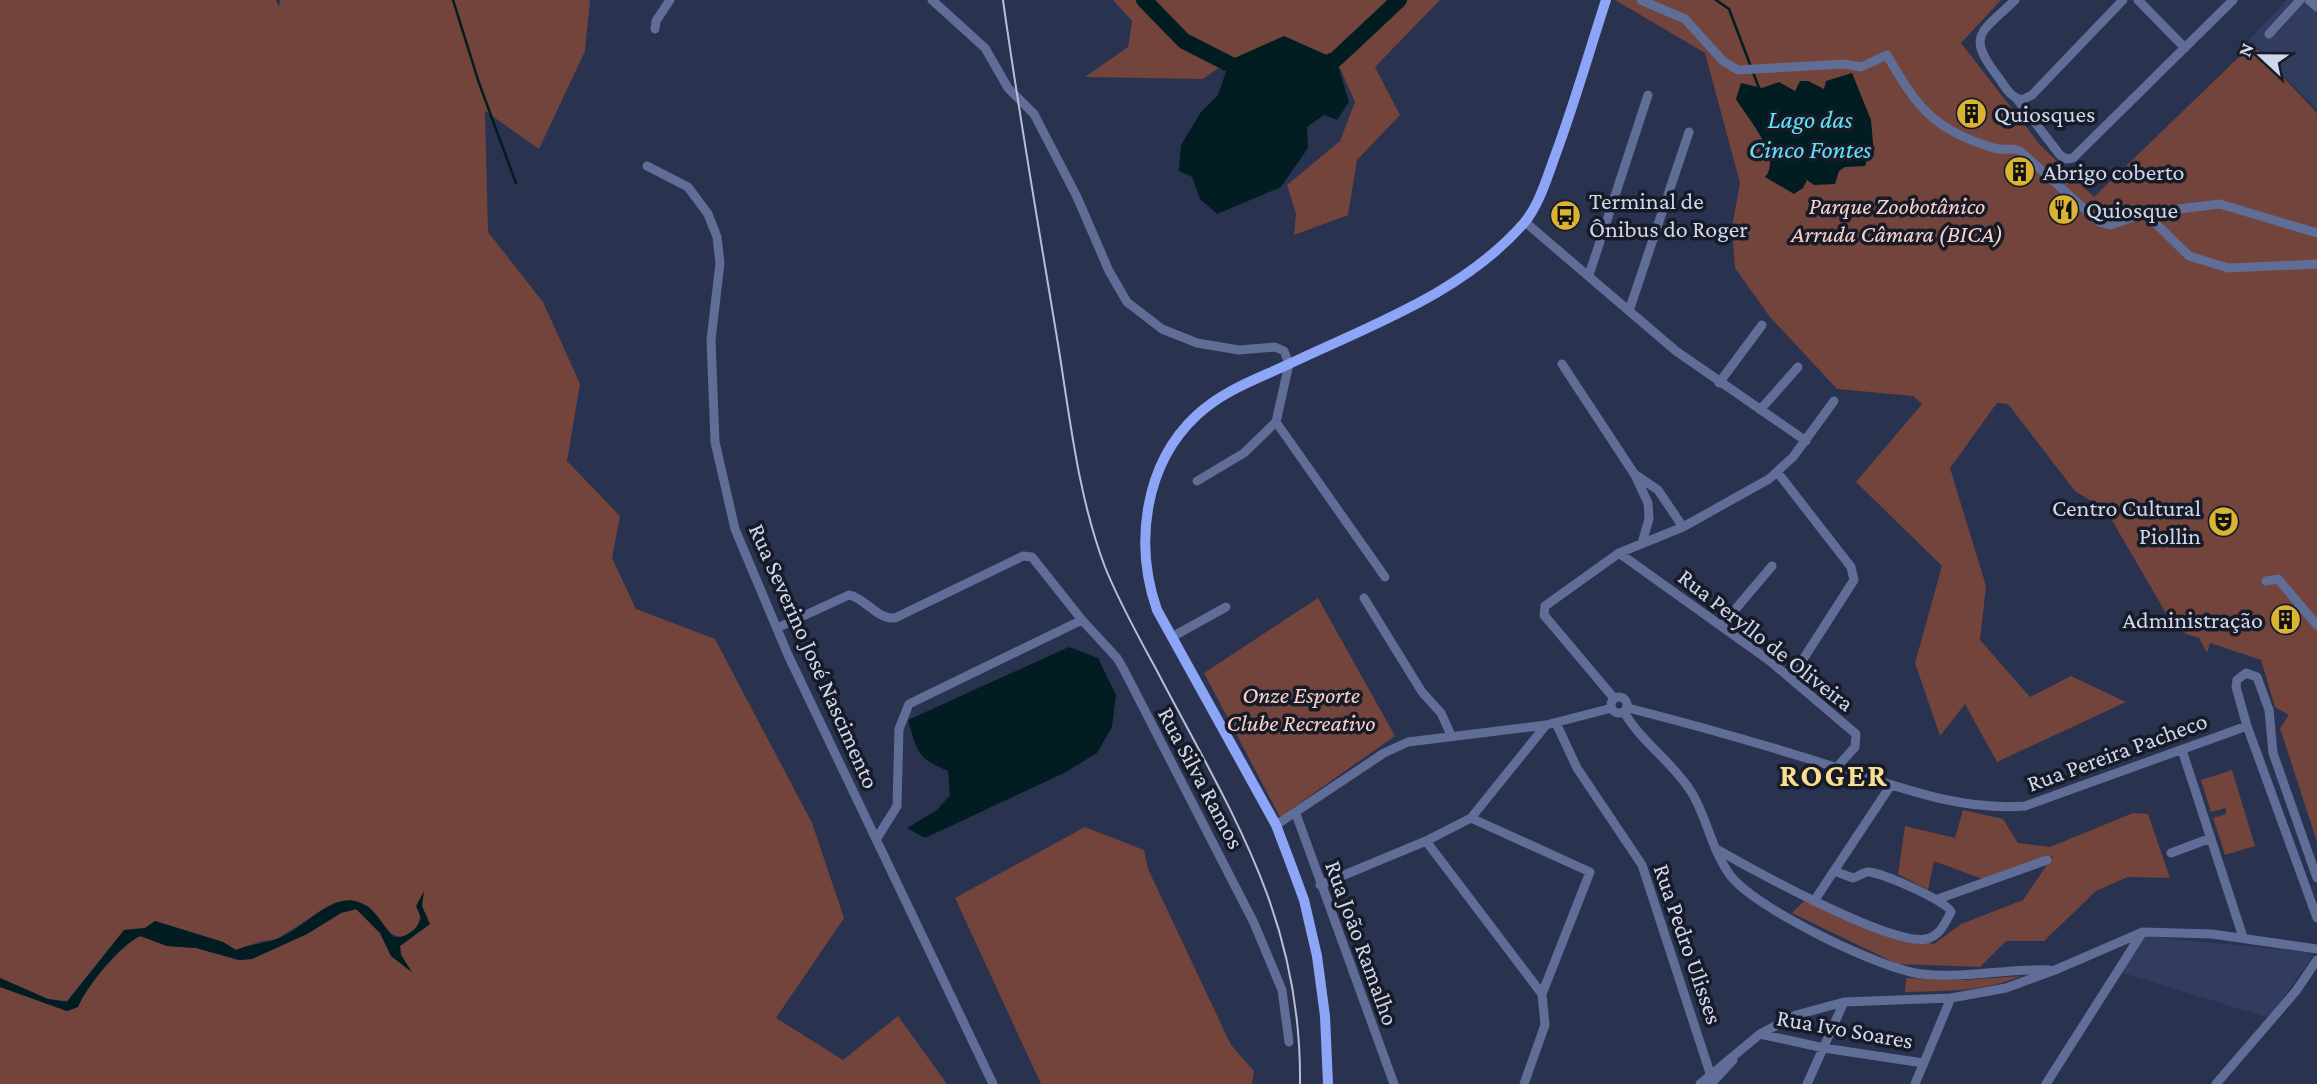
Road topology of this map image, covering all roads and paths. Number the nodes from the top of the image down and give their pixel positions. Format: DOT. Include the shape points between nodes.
graph roads {
  1 [pos="670,0"];
  2 [pos="932,0"];
  3 [pos="1606,0"];
  4 [pos="1641,0"];
  5 [pos="2015,0"];
  6 [pos="2123,0"];
  7 [pos="2138,0"];
  8 [pos="2233,0"];
  9 [pos="2300,0"];
  10 [pos="2309,0"];
  11 [pos="2317,7"];
  12 [pos="655,29"];
  13 [pos="2269,34"];
  14 [pos="2185,48"];
  15 [pos="1648,95"];
  16 [pos="2017,99"];
  17 [pos="1689,132"];
  18 [pos="647,166"];
  19 [pos="2145,213"];
  20 [pos="1525,222"];
  21 [pos="2317,233"];
  22 [pos="2317,264"];
  23 [pos="1589,275"];
  24 [pos="1629,311"];
  25 [pos="1762,325"];
  26 [pos="1289,364"];
  27 [pos="1562,364"];
  28 [pos="1798,367"];
  29 [pos="1719,383"];
  30 [pos="1833,401"];
  31 [pos="1760,410"];
  32 [pos="1276,422"];
  33 [pos="1806,441"];
  34 [pos="1777,473"];
  35 [pos="1635,474"];
  36 [pos="1197,481"];
  37 [pos="1683,527"];
  38 [pos="1642,543"];
  39 [pos="1619,553"];
  40 [pos="1772,566"];
  41 [pos="1385,577"];
  42 [pos="2266,581"];
  43 [pos="1364,598"];
  44 [pos="1226,607"];
  45 [pos="1082,620"];
  46 [pos="1722,625"];
  47 [pos="2317,625"];
  48 [pos="777,628"];
  49 [pos="1171,637"];
  50 [pos="1791,678"];
  51 [pos="1613,702"];
  52 [pos="1626,710"];
  53 [pos="1551,724"];
  54 [pos="2247,726"];
  55 [pos="1451,736"];
  56 [pos="2182,750"];
  57 [pos="1837,767"];
  58 [pos="1891,785"];
  59 [pos="1296,814"];
  60 [pos="1471,818"];
  61 [pos="1276,825"];
  62 [pos="877,838"];
  63 [pos="2211,838"];
  64 [pos="1426,841"];
  65 [pos="1718,850"];
  66 [pos="2171,853"];
  67 [pos="2048,860"];
  68 [pos="1834,871"];
  69 [pos="2317,878"];
  70 [pos="1320,885"];
  71 [pos="1938,899"];
  72 [pos="1814,901"];
  73 [pos="2317,918"];
  74 [pos="2143,932"];
  75 [pos="2243,937"];
  76 [pos="2317,949"];
  77 [pos="2317,960"];
  78 [pos="2056,970"];
  79 [pos="1542,994"];
  80 [pos="1951,998"];
  81 [pos="1844,1002"];
  82 [pos="1757,1036"];
  83 [pos="1289,1041"];
  84 [pos="1824,1048"];
  85 [pos="1923,1063"];
  86 [pos="1710,1073"];
  87 [pos="993,1084"];
  88 [pos="1328,1084"];
  89 [pos="1394,1084"];
  90 [pos="1524,1084"];
  91 [pos="1700,1084"];
  92 [pos="1711,1084"];
  93 [pos="1807,1084"];
  94 [pos="1914,1084"];
  95 [pos="2046,1084"];
  96 [pos="2216,1084"];
  1 -- 12 [label="street"];
  2 -- 26 [label="street" via="985,48 1008,88 1034,114 1126,302 1178,337 1229,349 1279,347"];
  3 -- 20 [label="main road" via="1563,136"];
  4 -- 19 [label="street" via="1685,19 1730,67 1746,71 1844,64 1861,67 1887,55 1918,106 1938,124 1996,149 2020,150 2099,222 2110,225"];
  5 -- 16 [label="street" via="1983,32 1978,45 1983,58"];
  6 -- 16 [label="street" via="2032,95"];
  7 -- 14 [label="street"];
  8 -- 14 [label="street"];
  9 -- 13 [label="street"];
  10 -- 11 [label="street"];
  14 -- 16 [label="street" via="2073,158 2060,155"];
  15 -- 23 [label="street"];
  17 -- 24 [label="street"];
  18 -- 48 [label="street, Rua Severino José Nascimento" via="688,187 708,214 717,237 720,262 711,340 715,442 734,529"];
  19 -- 21 [label="street" via="2233,205"];
  19 -- 22 [label="street" via="2189,256 2228,268"];
  20 -- 23 [label="street"];
  20 -- 26 [label="main road" via="1452,284"];
  23 -- 24 [label="street"];
  24 -- 29 [label="street"];
  25 -- 29 [label="street"];
  26 -- 32 [label="street"];
  26 -- 49 [label="main road" via="1215,400 1184,428 1164,458 1149,495 1144,534 1149,588"];
  27 -- 35 [label="street"];
  28 -- 31 [label="street"];
  29 -- 31 [label="street"];
  30 -- 33 [label="street"];
  31 -- 33 [label="street"];
  32 -- 36 [label="street" via="1244,453"];
  32 -- 41 [label="street"];
  33 -- 34 [label="street"];
  34 -- 37 [label="street"];
  34 -- 50 [label="street" via="1851,567 1854,580"];
  35 -- 37 [label="street" via="1658,490"];
  35 -- 38 [label="street" via="1648,503"];
  37 -- 38 [label="street"];
  38 -- 39 [label="street"];
  39 -- 46 [label="street, Rua Peryllo de Oliveira"];
  39 -- 51 [label="street" via="1543,611"];
  40 -- 46 [label="street"];
  42 -- 47 [label="street" via="2278,579"];
  43 -- 55 [label="street" via="1422,692 1441,713"];
  44 -- 49 [label="street"];
  45 -- 48 [label="street, Rua Silva Ramos" via="1032,557 1023,556 895,618 883,616 859,597 849,595"];
  45 -- 62 [label="street" via="909,704 899,729 897,806"];
  45 -- 83 [label="street, Rua Silva Ramos" via="1118,658 1254,923 1282,990"];
  46 -- 50 [label="street, Rua Peryllo de Oliveira"];
  48 -- 62 [label="street, Rua Severino José Nascimento"];
  49 -- 61 [label="main road"];
  50 -- 57 [label="street, Rua Peryllo de Oliveira" via="1856,734 1855,747"];
  51 -- 52 [label="street" via="1625,701"];
  51 -- 53 [label="street"];
  52 -- 57 [label="street, Rua Pereira Pacheco"];
  52 -- 65 [label="street" via="1641,737 1693,794"];
  53 -- 55 [label="street"];
  53 -- 60 [label="street"];
  53 -- 86 [label="street, Rua Pedro Ulisses" via="1642,865"];
  54 -- 56 [label="street, Rua Pereira Pacheco"];
  54 -- 69 [label="street" via="2236,683 2250,673 2257,677 2267,703 2273,753"];
  54 -- 73 [label="street"];
  55 -- 59 [label="street" via="1396,746"];
  56 -- 58 [label="street, Rua Pereira Pacheco" via="2025,806 1970,806"];
  56 -- 63 [label="street"];
  57 -- 58 [label="street, Rua Pereira Pacheco"];
  58 -- 68 [label="street"];
  59 -- 61 [label="street"];
  59 -- 70 [label="street, Rua João Ramalho"];
  60 -- 64 [label="street"];
  60 -- 79 [label="street" via="1590,872"];
  61 -- 88 [label="main road" via="1304,900 1317,956"];
  62 -- 87 [label="street, Rua Severino José Nascimento"];
  63 -- 66 [label="street"];
  63 -- 75 [label="street"];
  64 -- 70 [label="street"];
  64 -- 79 [label="street"];
  65 -- 72 [label="street"];
  65 -- 78 [label="street" via="1742,889 1807,927 1891,967 1946,975"];
  67 -- 71 [label="street"];
  68 -- 71 [label="street" via="1853,878 1868,872"];
  68 -- 72 [label="street"];
  70 -- 89 [label="street, Rua João Ramalho"];
  71 -- 72 [label="street" via="1951,912 1942,929 1926,939 1905,937"];
  74 -- 75 [label="street"];
  74 -- 78 [label="street"];
  74 -- 95 [label="street"];
  75 -- 76 [label="street"];
  77 -- 96 [label="street" via="2297,991"];
  78 -- 80 [label="street" via="2006,988"];
  79 -- 90 [label="street" via="1545,1025"];
  80 -- 81 [label="street"];
  80 -- 85 [label="street"];
  81 -- 82 [label="street" via="1796,1015"];
  81 -- 84 [label="street"];
  82 -- 84 [label="street, Rua Ivo Soares"];
  82 -- 86 [label="street"];
  82 -- 92 [label="street"];
  84 -- 85 [label="street, Rua Ivo Soares"];
  84 -- 93 [label="street"];
  85 -- 94 [label="street"];
  86 -- 91 [label="street"];
}
